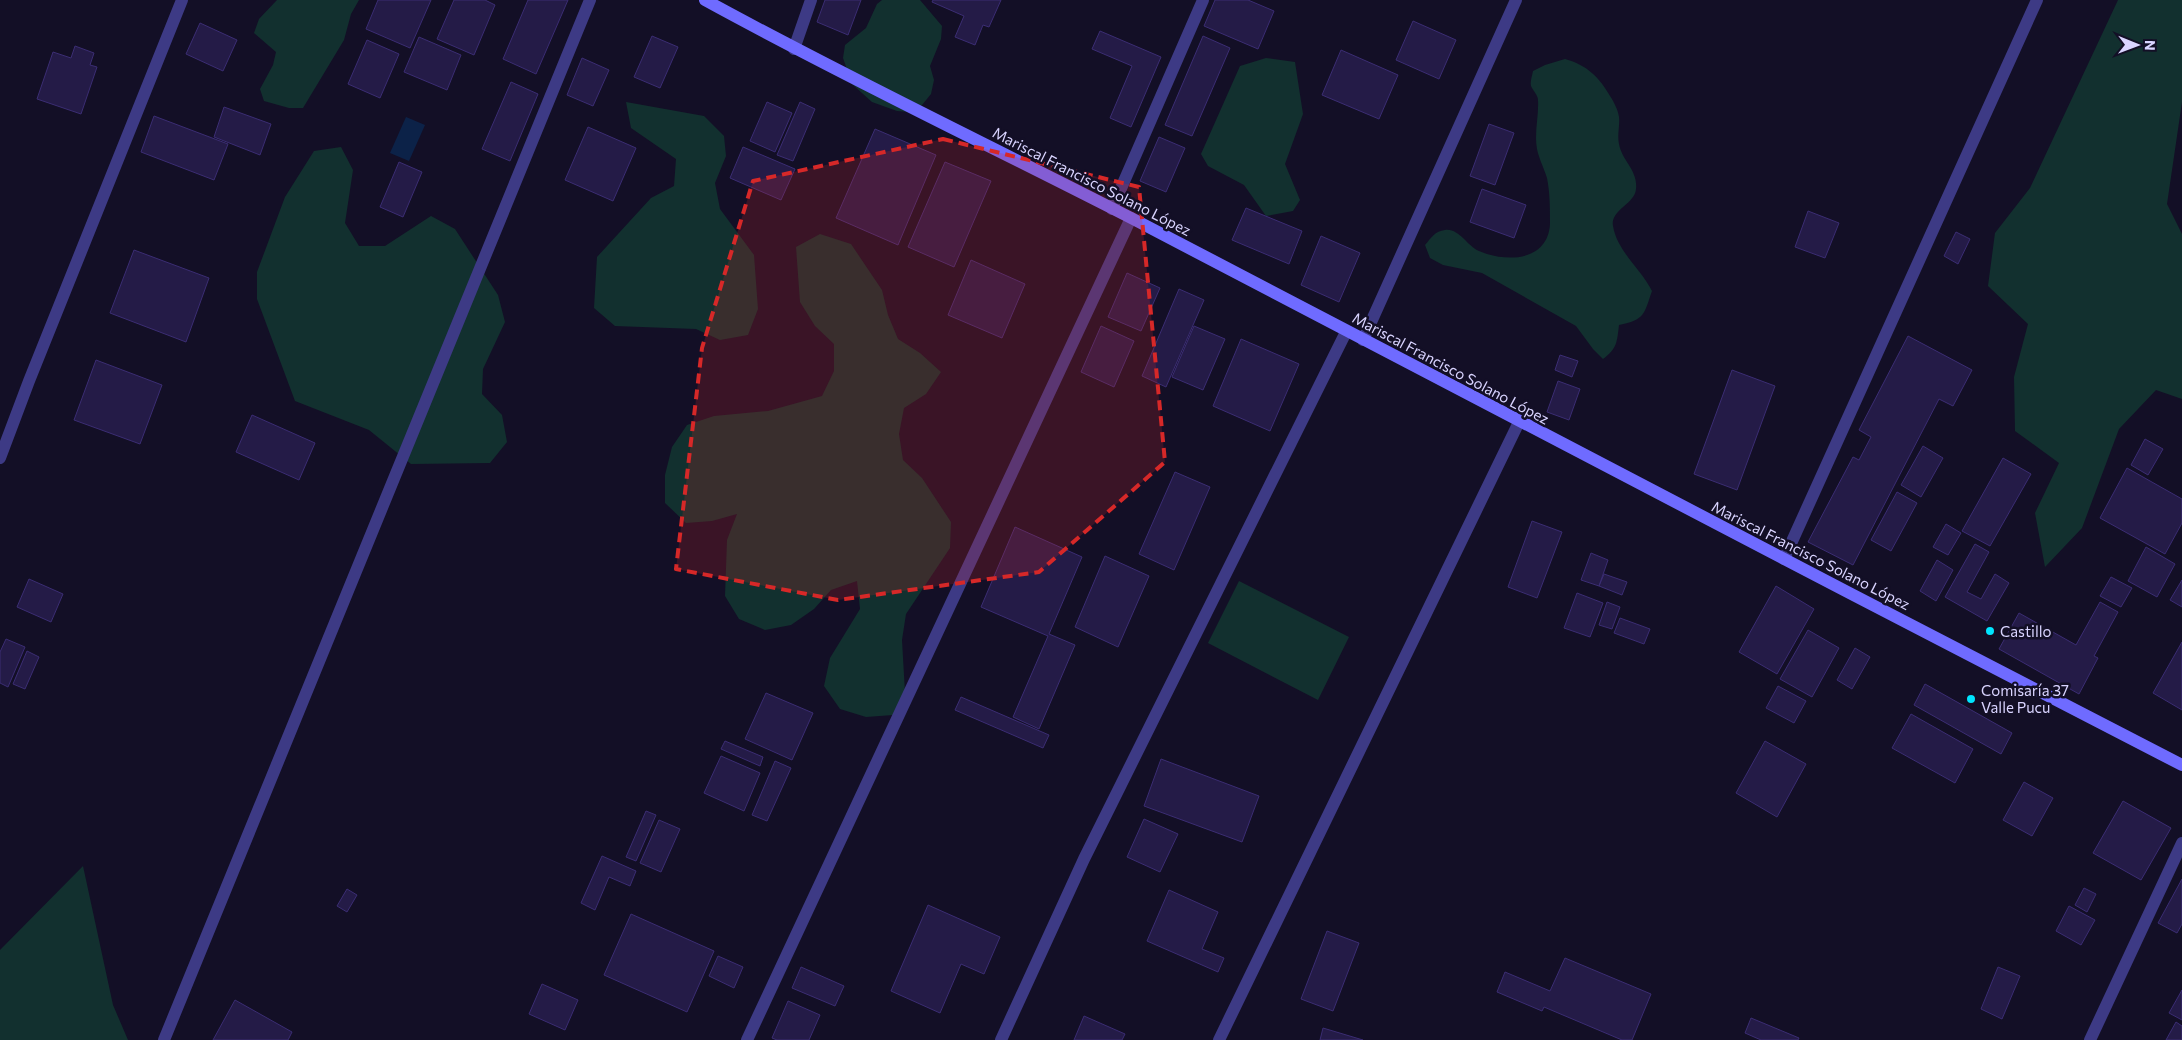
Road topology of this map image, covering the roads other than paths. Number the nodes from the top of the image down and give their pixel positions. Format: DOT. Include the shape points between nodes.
graph roads {
  1 [pos="182,0"];
  2 [pos="590,0"];
  3 [pos="705,0"];
  4 [pos="811,0"];
  5 [pos="1204,0"];
  6 [pos="1516,0"];
  7 [pos="2037,0"];
  8 [pos="794,49"];
  9 [pos="1112,209"];
  10 [pos="1131,218"];
  11 [pos="1346,332"];
  12 [pos="1363,340"];
  13 [pos="1519,422"];
  14 [pos="0,458"];
  15 [pos="1784,559"];
  16 [pos="2182,765"];
  17 [pos="2182,843"];
  18 [pos="164,1040"];
  19 [pos="748,1040"];
  20 [pos="1001,1040"];
  21 [pos="1219,1040"];
  22 [pos="2090,1040"];
  1 -- 14 [label="street"];
  2 -- 18 [label="street"];
  3 -- 8 [label="main road, Mariscal Francisco Solano López"];
  4 -- 8 [label="street"];
  5 -- 9 [label="street"];
  6 -- 12 [label="street"];
  7 -- 15 [label="street"];
  8 -- 9 [label="main road, Mariscal Francisco Solano López"];
  9 -- 10 [label="main road, Mariscal Francisco Solano López"];
  10 -- 11 [label="main road, Mariscal Francisco Solano López"];
  10 -- 19 [label="street"];
  11 -- 12 [label="main road, Mariscal Francisco Solano López"];
  11 -- 20 [label="street" via="1084,859"];
  12 -- 13 [label="main road, Mariscal Francisco Solano López"];
  13 -- 15 [label="main road, Mariscal Francisco Solano López"];
  13 -- 21 [label="street"];
  15 -- 16 [label="main road, Mariscal Francisco Solano López"];
  17 -- 22 [label="street"];
}
